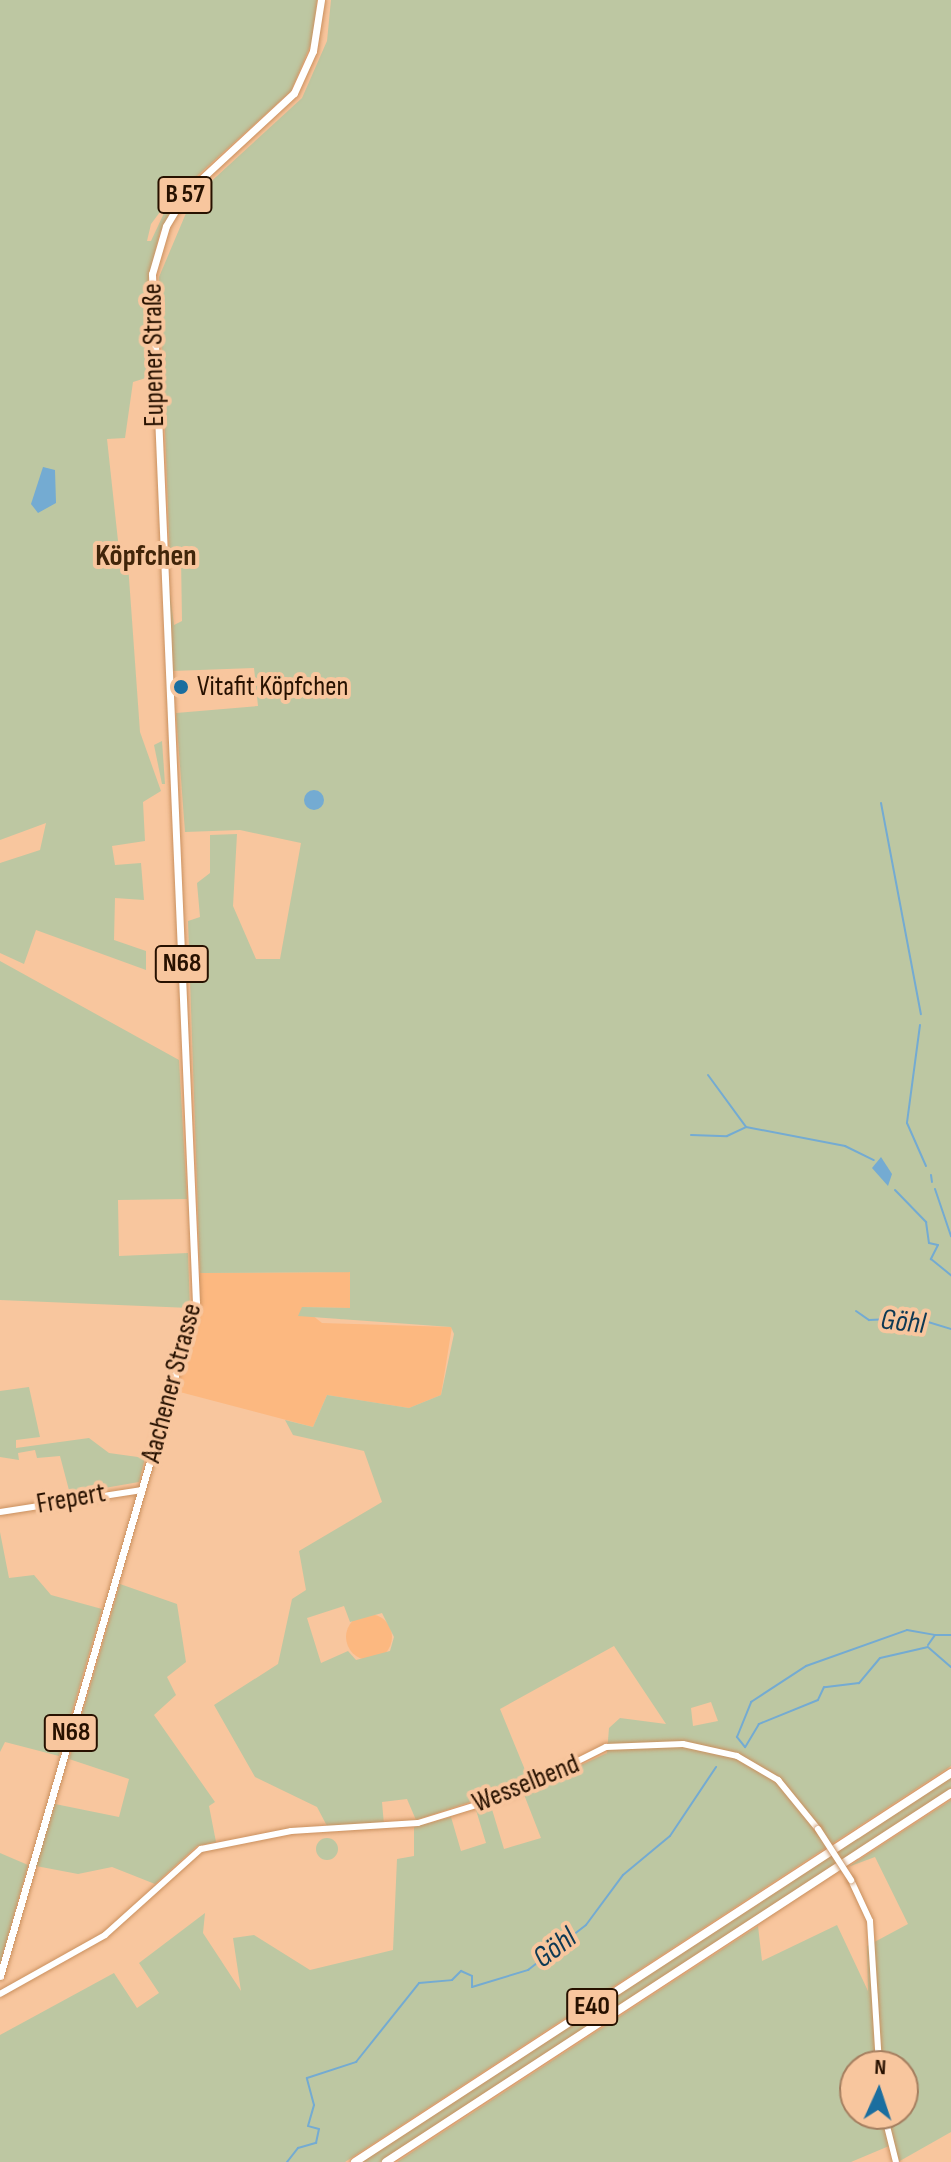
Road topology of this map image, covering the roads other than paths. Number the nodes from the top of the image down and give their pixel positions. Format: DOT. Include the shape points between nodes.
graph roads {
  1 [pos="321,0"];
  2 [pos="173,770"];
  3 [pos="142,1490"];
  4 [pos="0,1512"];
  5 [pos="951,1773"];
  6 [pos="951,1793"];
  7 [pos="0,1976"];
  8 [pos="0,1994"];
  9 [pos="878,2050"];
  10 [pos="888,2130"];
  11 [pos="355,2162"];
  12 [pos="386,2162"];
  13 [pos="896,2162"];
  1 -- 2 [label="main road, Eupener Straße / B 57" via="313,51 294,93 186,193 154,263 150,331"];
  2 -- 3 [label="main road, Aachener Strasse / N68" via="197,1290"];
  3 -- 4 [label="street, Frepert"];
  3 -- 7 [label="main road, Aachener Strasse / N68"];
  5 -- 11 [label="highway, E40"];
  6 -- 12 [label="highway, E40"];
  8 -- 9 [label="street, Wesselbend, bridge" via="105,1935 201,1849 291,1831 418,1823 512,1794 606,1747 683,1744 737,1756 778,1780 851,1880 870,1921"];
  10 -- 13 [label="street"];
}
